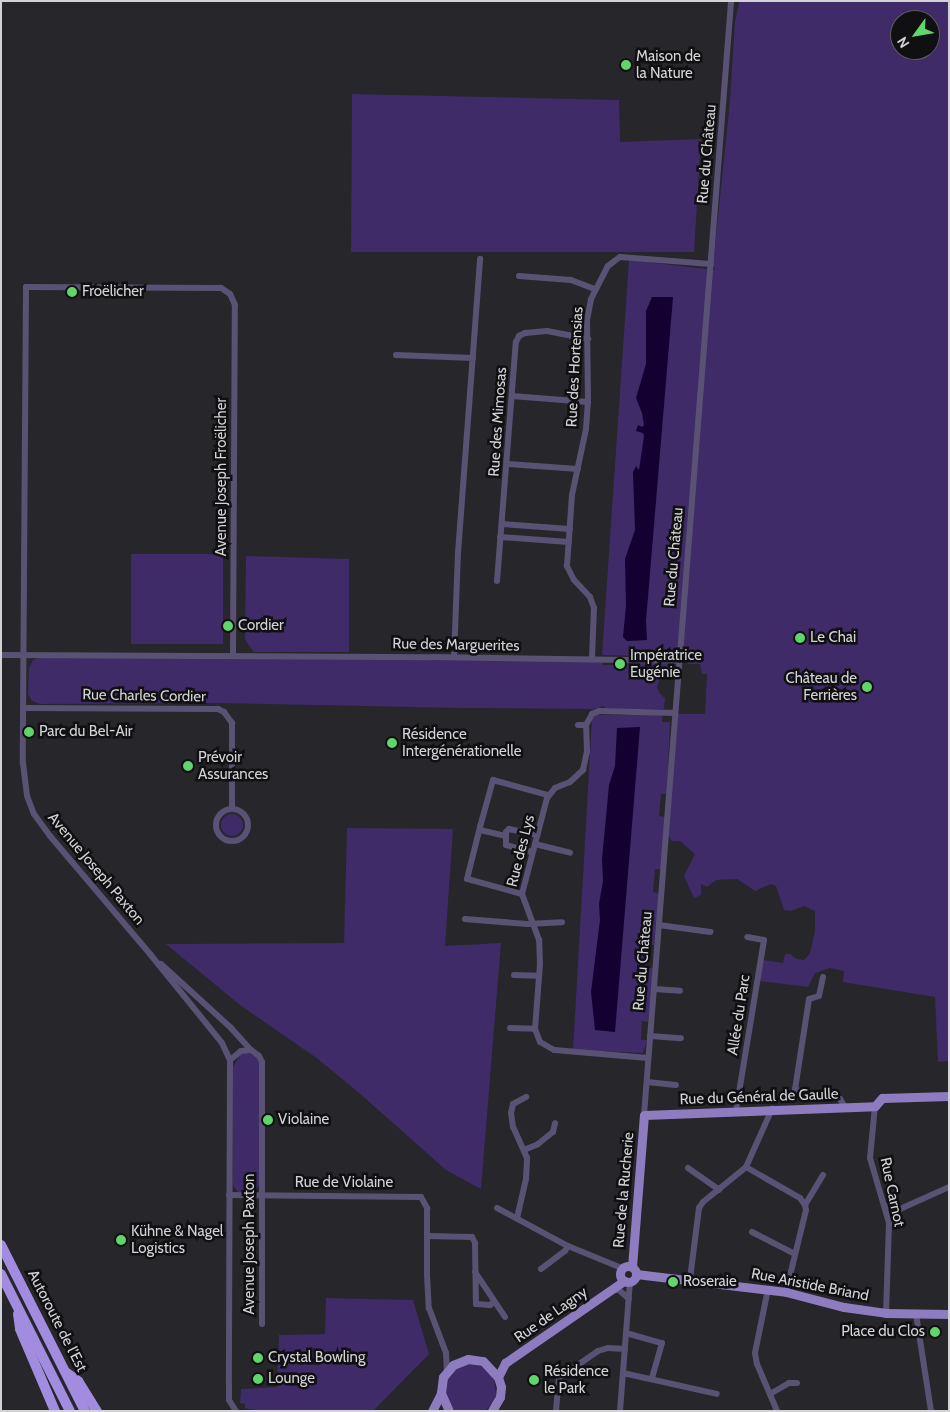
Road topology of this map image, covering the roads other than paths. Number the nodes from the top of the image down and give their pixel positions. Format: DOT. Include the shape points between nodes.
graph roads {
  1 [pos="731,1"];
  2 [pos="480,259"];
  3 [pos="711,264"];
  4 [pos="519,276"];
  5 [pos="26,287"];
  6 [pos="595,289"];
  7 [pos="588,339"];
  8 [pos="396,355"];
  9 [pos="473,358"];
  10 [pos="512,396"];
  11 [pos="588,402"];
  12 [pos="507,464"];
  13 [pos="578,469"];
  14 [pos="502,524"];
  15 [pos="570,530"];
  16 [pos="500,537"];
  17 [pos="568,542"];
  18 [pos="497,581"];
  19 [pos="1,654"];
  20 [pos="24,655"];
  21 [pos="233,656"];
  22 [pos="454,657"];
  23 [pos="592,659"];
  24 [pos="678,661"];
  25 [pos="23,708"];
  26 [pos="675,713"];
  27 [pos="578,725"];
  28 [pos="586,725"];
  29 [pos="548,795"];
  30 [pos="232,809"];
  31 [pos="480,830"];
  32 [pos="537,835"];
  33 [pos="505,836"];
  34 [pos="535,844"];
  35 [pos="532,852"];
  36 [pos="570,853"];
  37 [pos="522,894"];
  38 [pos="465,919"];
  39 [pos="562,922"];
  40 [pos="534,924"];
  41 [pos="659,925"];
  42 [pos="710,932"];
  43 [pos="747,937"];
  44 [pos="150,954"];
  45 [pos="514,975"];
  46 [pos="539,976"];
  47 [pos="823,977"];
  48 [pos="654,989"];
  49 [pos="680,991"];
  50 [pos="510,1028"];
  51 [pos="535,1029"];
  52 [pos="650,1036"];
  53 [pos="681,1038"];
  54 [pos="251,1050"];
  55 [pos="648,1058"];
  56 [pos="230,1060"];
  57 [pos="646,1082"];
  58 [pos="676,1085"];
  59 [pos="949,1096"];
  60 [pos="526,1097"];
  61 [pos="875,1106"];
  62 [pos="845,1107"];
  63 [pos="772,1109"];
  64 [pos="736,1111"];
  65 [pos="644,1115"];
  66 [pos="555,1123"];
  67 [pos="524,1150"];
  68 [pos="688,1168"];
  69 [pos="746,1168"];
  70 [pos="823,1175"];
  71 [pos="949,1187"];
  72 [pos="719,1190"];
  73 [pos="229,1195"];
  74 [pos="262,1196"];
  75 [pos="805,1205"];
  76 [pos="886,1206"];
  77 [pos="496,1208"];
  78 [pos="516,1218"];
  79 [pos="752,1232"];
  80 [pos="426,1236"];
  81 [pos="1,1245"];
  82 [pos="568,1246"];
  83 [pos="795,1254"];
  84 [pos="541,1268"];
  85 [pos="622,1268"];
  86 [pos="634,1270"];
  87 [pos="475,1272"];
  88 [pos="1,1274"];
  89 [pos="690,1279"];
  90 [pos="627,1282"];
  91 [pos="768,1289"];
  92 [pos="612,1290"];
  93 [pos="786,1292"];
  94 [pos="629,1299"];
  95 [pos="494,1302"];
  96 [pos="17,1305"];
  97 [pos="886,1313"];
  98 [pos="916,1314"];
  99 [pos="949,1314"];
  100 [pos="505,1317"];
  101 [pos="262,1324"];
  102 [pos="626,1334"];
  103 [pos="625,1349"];
  104 [pos="446,1353"];
  105 [pos="461,1361"];
  106 [pos="506,1364"];
  107 [pos="488,1365"];
  108 [pos="447,1370"];
  109 [pos="66,1372"];
  110 [pos="623,1372"];
  111 [pos="498,1377"];
  112 [pos="652,1379"];
  113 [pos="797,1383"];
  114 [pos="441,1393"];
  115 [pos="717,1394"];
  116 [pos="770,1394"];
  117 [pos="235,1410"];
  118 [pos="54,1411"];
  119 [pos="70,1411"];
  120 [pos="85,1411"];
  121 [pos="97,1411"];
  122 [pos="432,1411"];
  123 [pos="449,1411"];
  124 [pos="492,1411"];
  125 [pos="556,1411"];
  126 [pos="620,1411"];
  127 [pos="777,1411"];
  128 [pos="931,1411"];
  1 -- 3 [label="street, Rue du Château"];
  2 -- 9 [label="street"];
  3 -- 6 [label="street, Rue des Hortensias" via="620,257 608,266"];
  3 -- 24 [label="street, Rue du Château"];
  4 -- 6 [label="street" via="571,280"];
  5 -- 20 [label="street, Avenue Joseph Paxton"];
  5 -- 21 [label="street, Avenue Joseph Froëlicher" via="221,288 230,294 235,305"];
  6 -- 7 [label="street, Rue des Hortensias" via="591,299"];
  7 -- 10 [label="street, Rue des Mimosas" via="547,331 521,334 516,342"];
  7 -- 11 [label="street, Rue des Hortensias"];
  8 -- 9 [label="street"];
  9 -- 22 [label="street" via="458,554"];
  10 -- 11 [label="street"];
  10 -- 12 [label="street, Rue des Mimosas"];
  11 -- 13 [label="street, Rue des Hortensias"];
  12 -- 13 [label="street"];
  12 -- 14 [label="street, Rue des Mimosas"];
  13 -- 15 [label="street, Rue des Hortensias" via="572,495"];
  14 -- 15 [label="street"];
  14 -- 16 [label="street, Rue des Mimosas"];
  15 -- 17 [label="street, Rue des Hortensias"];
  16 -- 17 [label="street"];
  16 -- 18 [label="street, Rue des Mimosas"];
  17 -- 23 [label="street, Rue des Hortensias" via="570,574 590,597 594,608"];
  19 -- 20 [label="street"];
  20 -- 21 [label="street"];
  20 -- 25 [label="street, Avenue Joseph Paxton"];
  21 -- 22 [label="street, Rue des Marguerites"];
  22 -- 23 [label="street, Rue des Marguerites"];
  23 -- 24 [label="street, Rue des Marguerites"];
  24 -- 26 [label="street, Rue du Château"];
  25 -- 30 [label="street, Rue Charles Cordier" via="218,709 232,724"];
  25 -- 44 [label="street, Avenue Joseph Paxton" via="23,773 34,814"];
  26 -- 28 [label="street" via="599,711 592,714"];
  26 -- 41 [label="street, Rue du Château"];
  27 -- 28 [label="street"];
  28 -- 29 [label="street" via="587,751 583,770"];
  29 -- 31 [label="street" via="493,780"];
  29 -- 32 [label="street, Rue des Lys"];
  30 -- 30 [label="street" via="218,817 217,828 222,837 232,841 244,836 248,826 246,816"];
  31 -- 33 [label="street"];
  31 -- 37 [label="street" via="467,879"];
  32 -- 33 [label="street" via="510,829"];
  32 -- 34 [label="street, Rue des Lys"];
  33 -- 35 [label="street" via="506,845"];
  34 -- 35 [label="street, Rue des Lys"];
  34 -- 36 [label="street"];
  35 -- 37 [label="street, Rue des Lys"];
  37 -- 40 [label="street, Rue des Lys"];
  38 -- 40 [label="street"];
  39 -- 40 [label="street"];
  40 -- 46 [label="street, Rue des Lys"];
  41 -- 42 [label="street"];
  41 -- 48 [label="street, Rue du Château"];
  43 -- 64 [label="street, Allée du Parc" via="764,940"];
  44 -- 54 [label="street, Avenue Joseph Paxton"];
  44 -- 56 [label="street, Avenue Joseph Paxton" via="222,1043"];
  45 -- 46 [label="street"];
  46 -- 51 [label="street, Rue des Lys"];
  47 -- 62 [label="street" via="818,996 809,999 796,1089 805,1094 830,1095 840,1099"];
  48 -- 49 [label="street"];
  48 -- 52 [label="street, Rue du Château"];
  50 -- 51 [label="street"];
  51 -- 55 [label="street" via="540,1042 554,1050"];
  52 -- 53 [label="street"];
  52 -- 55 [label="street, Rue du Château"];
  54 -- 56 [label="street" via="241,1051"];
  54 -- 74 [label="street, Avenue Joseph Paxton" via="260,1056 264,1068"];
  55 -- 57 [label="street, Rue du Château"];
  56 -- 73 [label="street, Avenue Joseph Paxton"];
  57 -- 58 [label="street"];
  57 -- 65 [label="street, Rue du Château"];
  59 -- 61 [label="main road, Rue du Général de Gaulle" via="882,1098"];
  60 -- 67 [label="street" via="513,1104 511,1113"];
  61 -- 62 [label="main road, Rue du Général de Gaulle"];
  61 -- 76 [label="street, Rue Carnot" via="870,1158"];
  62 -- 63 [label="main road, Rue du Général de Gaulle"];
  63 -- 64 [label="main road, Rue du Général de Gaulle"];
  63 -- 69 [label="street"];
  64 -- 65 [label="main road, Rue du Général de Gaulle"];
  65 -- 86 [label="main road, Rue de la Rucherie"];
  66 -- 67 [label="street" via="553,1132"];
  67 -- 78 [label="street" via="526,1179"];
  68 -- 72 [label="street"];
  69 -- 72 [label="street"];
  69 -- 75 [label="street" via="800,1198"];
  70 -- 75 [label="street"];
  71 -- 76 [label="street" via="900,1209"];
  72 -- 89 [label="street" via="699,1208"];
  73 -- 74 [label="street, Rue de Violaine"];
  73 -- 117 [label="street, Avenue Joseph Paxton" via="228,1385 229,1400"];
  74 -- 80 [label="street, Rue de Violaine" via="417,1196 424,1200 427,1208"];
  74 -- 101 [label="street, Avenue Joseph Paxton"];
  75 -- 83 [label="street"];
  76 -- 97 [label="street, Rue Carnot" via="889,1223"];
  77 -- 78 [label="street"];
  78 -- 82 [label="street"];
  79 -- 83 [label="street"];
  80 -- 87 [label="street" via="472,1237"];
  80 -- 104 [label="street" via="430,1308"];
  81 -- 109 [label="highway, Autoroute de l’Est"];
  82 -- 84 [label="street"];
  82 -- 85 [label="street"];
  83 -- 93 [label="street"];
  85 -- 86 [label="main road" via="626,1266"];
  85 -- 90 [label="main road" via="620,1274"];
  86 -- 89 [label="main road, Rue Aristide Briand"];
  86 -- 90 [label="main road" via="634,1279"];
  87 -- 95 [label="street"];
  87 -- 95 [label="street" via="476,1304 490,1305"];
  88 -- 96 [label="highway, Autoroute de l’Est"];
  89 -- 91 [label="main road, Rue Aristide Briand"];
  90 -- 92 [label="main road, Rue de Lagny"];
  90 -- 94 [label="street"];
  91 -- 93 [label="main road, Rue Aristide Briand"];
  91 -- 116 [label="street" via="755,1352"];
  92 -- 94 [label="street, Rue de Lagny" via="619,1290"];
  92 -- 106 [label="main road, Rue de Lagny"];
  93 -- 97 [label="main road, Rue Aristide Briand" via="844,1307"];
  94 -- 102 [label="street"];
  95 -- 100 [label="street"];
  96 -- 118 [label="highway" via="20,1329"];
  96 -- 119 [label="highway, Autoroute de l’Est"];
  97 -- 98 [label="main road, Rue Aristide Briand"];
  98 -- 99 [label="main road, Rue Aristide Briand"];
  98 -- 128 [label="street"];
  102 -- 103 [label="street"];
  102 -- 112 [label="street" via="662,1343"];
  103 -- 110 [label="street"];
  103 -- 125 [label="street" via="608,1348 598,1352 559,1378"];
  104 -- 105 [label="street"];
  104 -- 108 [label="street"];
  105 -- 107 [label="main road" via="475,1360"];
  105 -- 108 [label="main road"];
  106 -- 107 [label="main road"];
  106 -- 111 [label="main road, Rue de Lagny"];
  107 -- 111 [label="main road"];
  108 -- 114 [label="main road"];
  109 -- 120 [label="highway, Autoroute de l’Est"];
  109 -- 121 [label="highway" via="78,1381"];
  110 -- 112 [label="street"];
  110 -- 126 [label="street"];
  111 -- 124 [label="main road" via="500,1397"];
  112 -- 115 [label="street"];
  113 -- 116 [label="street" via="789,1383"];
  114 -- 122 [label="main road"];
  114 -- 123 [label="main road"];
  116 -- 127 [label="street"];
}
